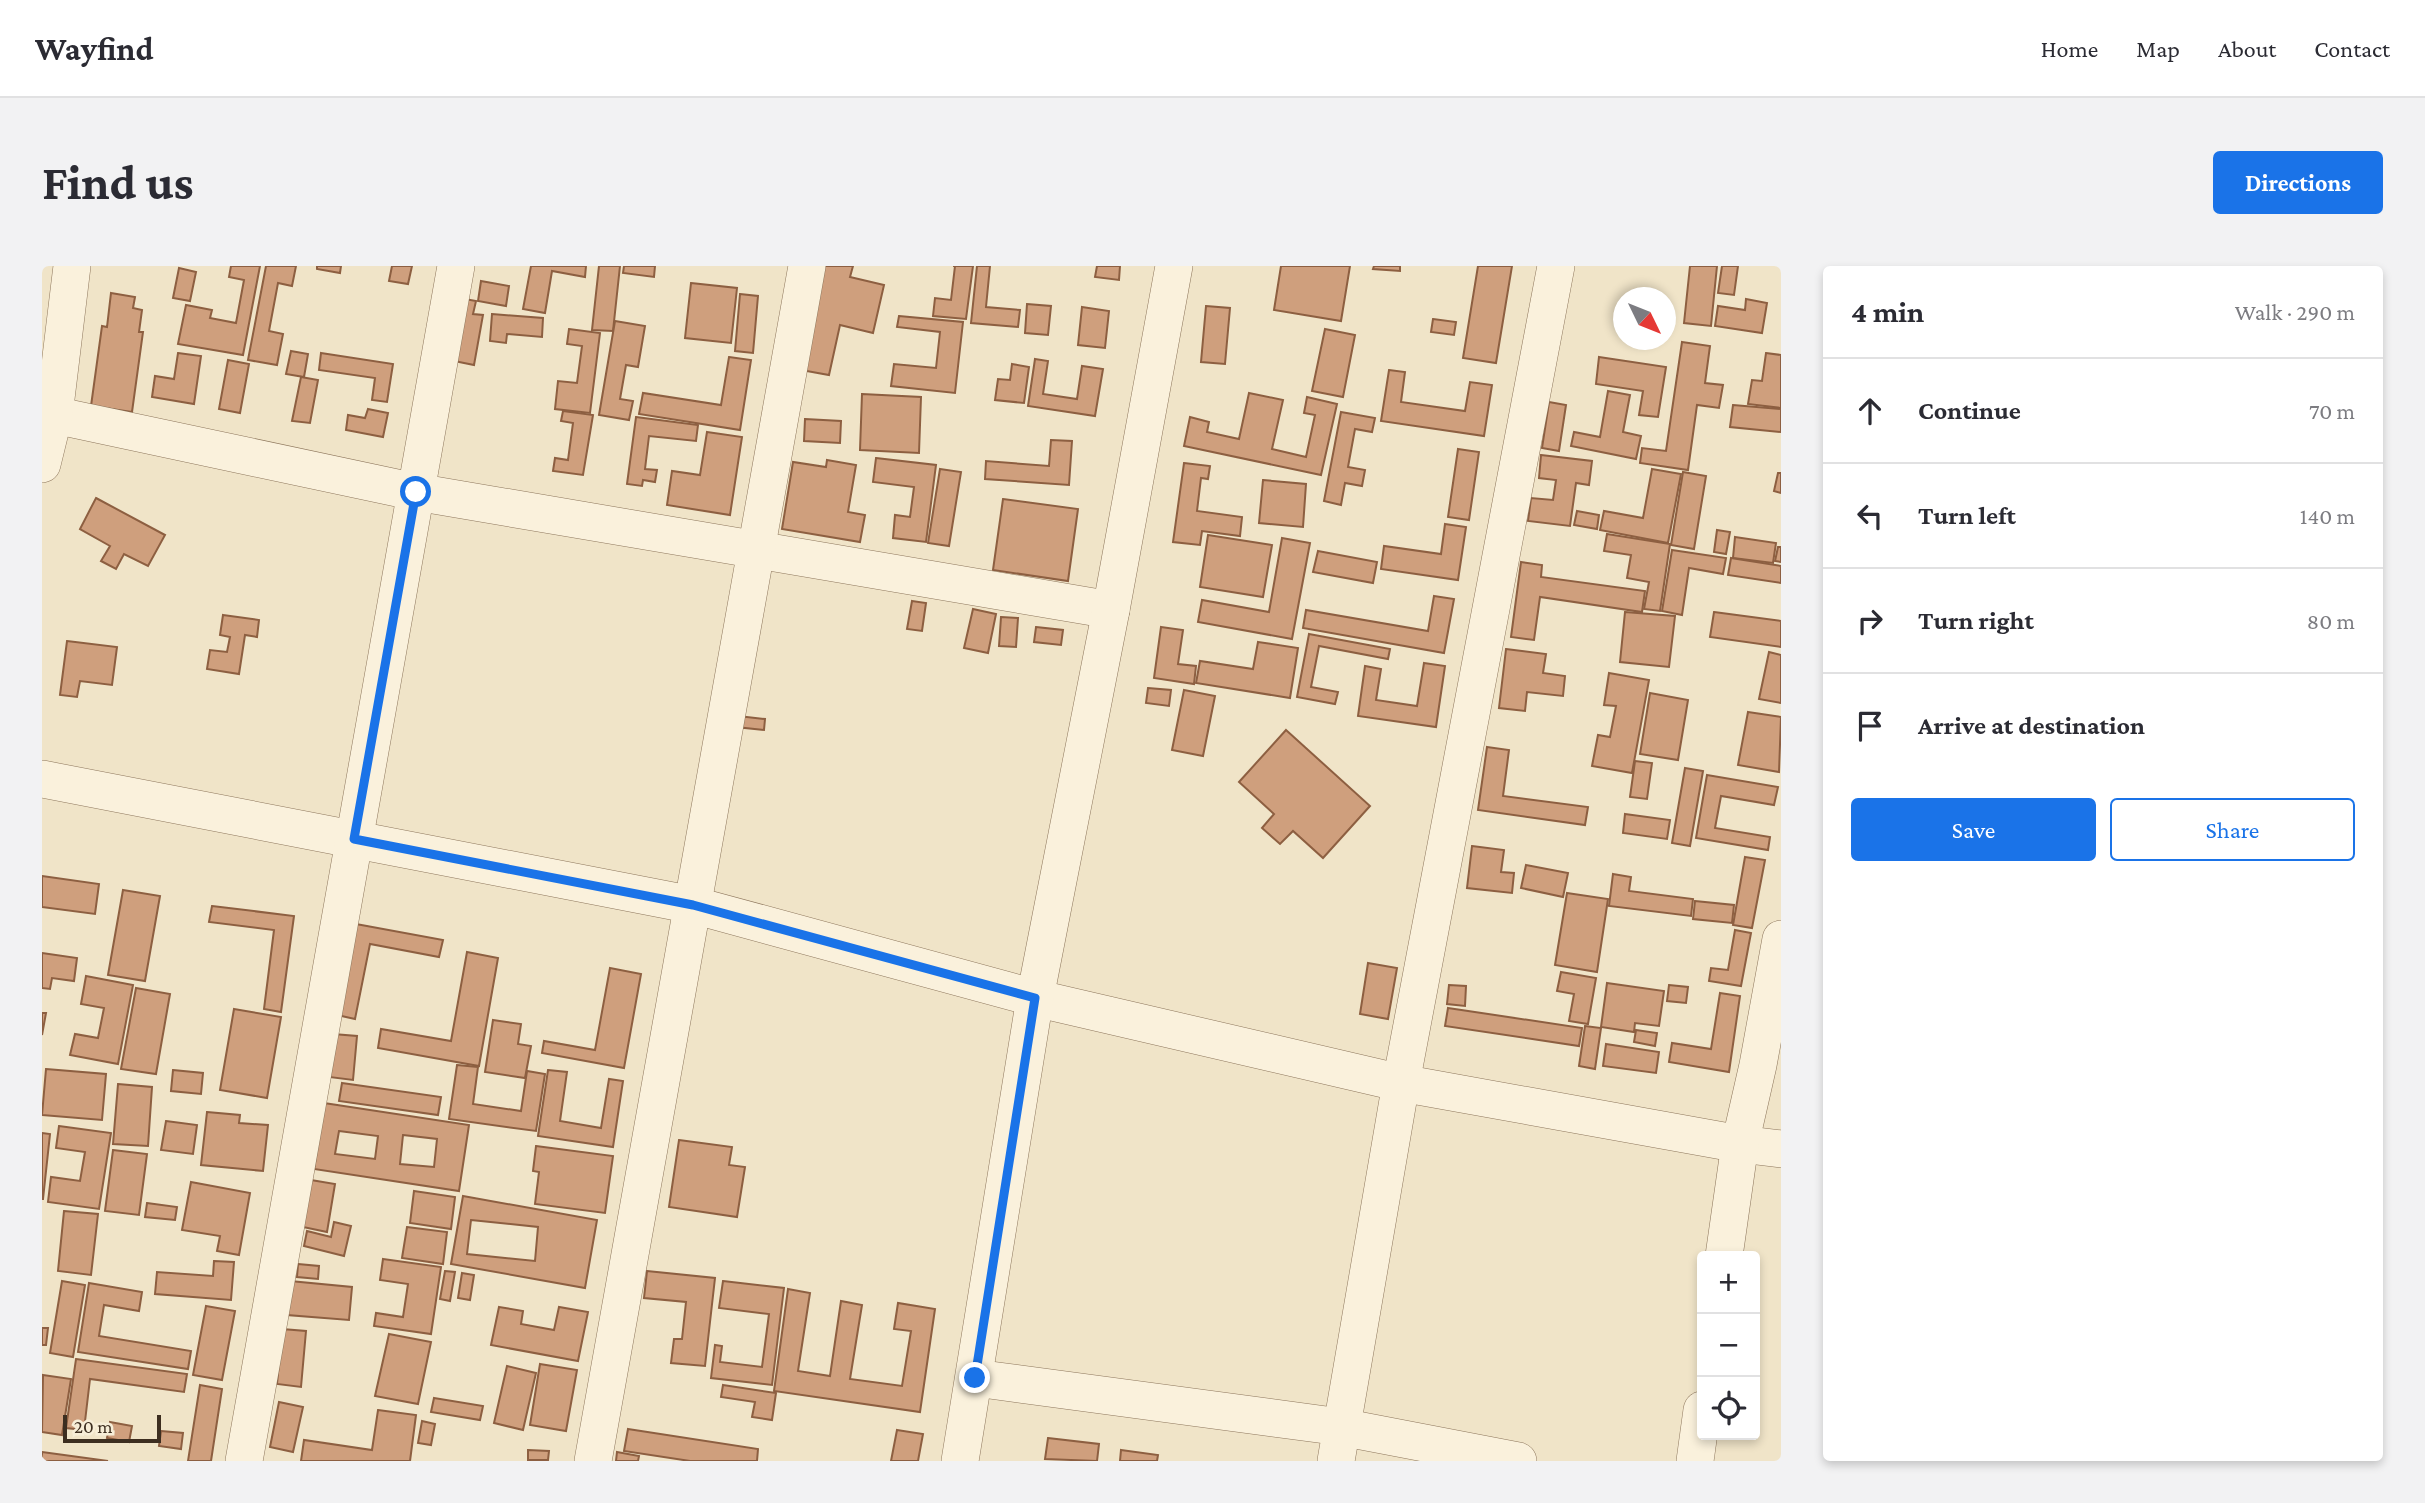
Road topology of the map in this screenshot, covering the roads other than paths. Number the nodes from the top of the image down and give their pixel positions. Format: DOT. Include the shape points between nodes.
graph roads {
  1 [pos="72,266"];
  2 [pos="456,266"];
  3 [pos="807,266"];
  4 [pos="1174,266"];
  5 [pos="1556,266"];
  6 [pos="54,415"];
  7 [pos="42,464"];
  8 [pos="416,492"];
  9 [pos="756,550"];
  10 [pos="1111,610"];
  11 [pos="42,779"];
  12 [pos="354,839"];
  13 [pos="693,905"];
  14 [pos="1781,939"];
  15 [pos="1035,998"];
  16 [pos="1401,1083"];
  17 [pos="1740,1144"];
  18 [pos="1781,1149"];
  19 [pos="1725,1251"];
  20 [pos="975,1378"];
  21 [pos="1698,1440"];
  22 [pos="1338,1444"];
  23 [pos="244,1461"];
  24 [pos="593,1461"];
  25 [pos="960,1461"];
  26 [pos="1518,1461"];
  27 [pos="1695,1461"];
  1 -- 6 [label="street"];
  2 -- 8 [label="street"];
  3 -- 9 [label="street"];
  4 -- 10 [label="street"];
  5 -- 16 [label="street"];
  6 -- 7 [label="street"];
  6 -- 8 [label="street"];
  8 -- 9 [label="street"];
  8 -- 12 [label="street"];
  9 -- 10 [label="street"];
  9 -- 13 [label="street"];
  10 -- 15 [label="street"];
  11 -- 12 [label="street"];
  12 -- 13 [label="street"];
  12 -- 23 [label="street"];
  13 -- 15 [label="street"];
  13 -- 24 [label="street"];
  14 -- 17 [label="street"];
  15 -- 16 [label="street"];
  15 -- 20 [label="street"];
  16 -- 17 [label="street"];
  16 -- 22 [label="street"];
  17 -- 18 [label="street"];
  17 -- 19 [label="street"];
  20 -- 22 [label="street"];
  20 -- 25 [label="street"];
  21 -- 27 [label="street"];
  22 -- 26 [label="street"];
}
